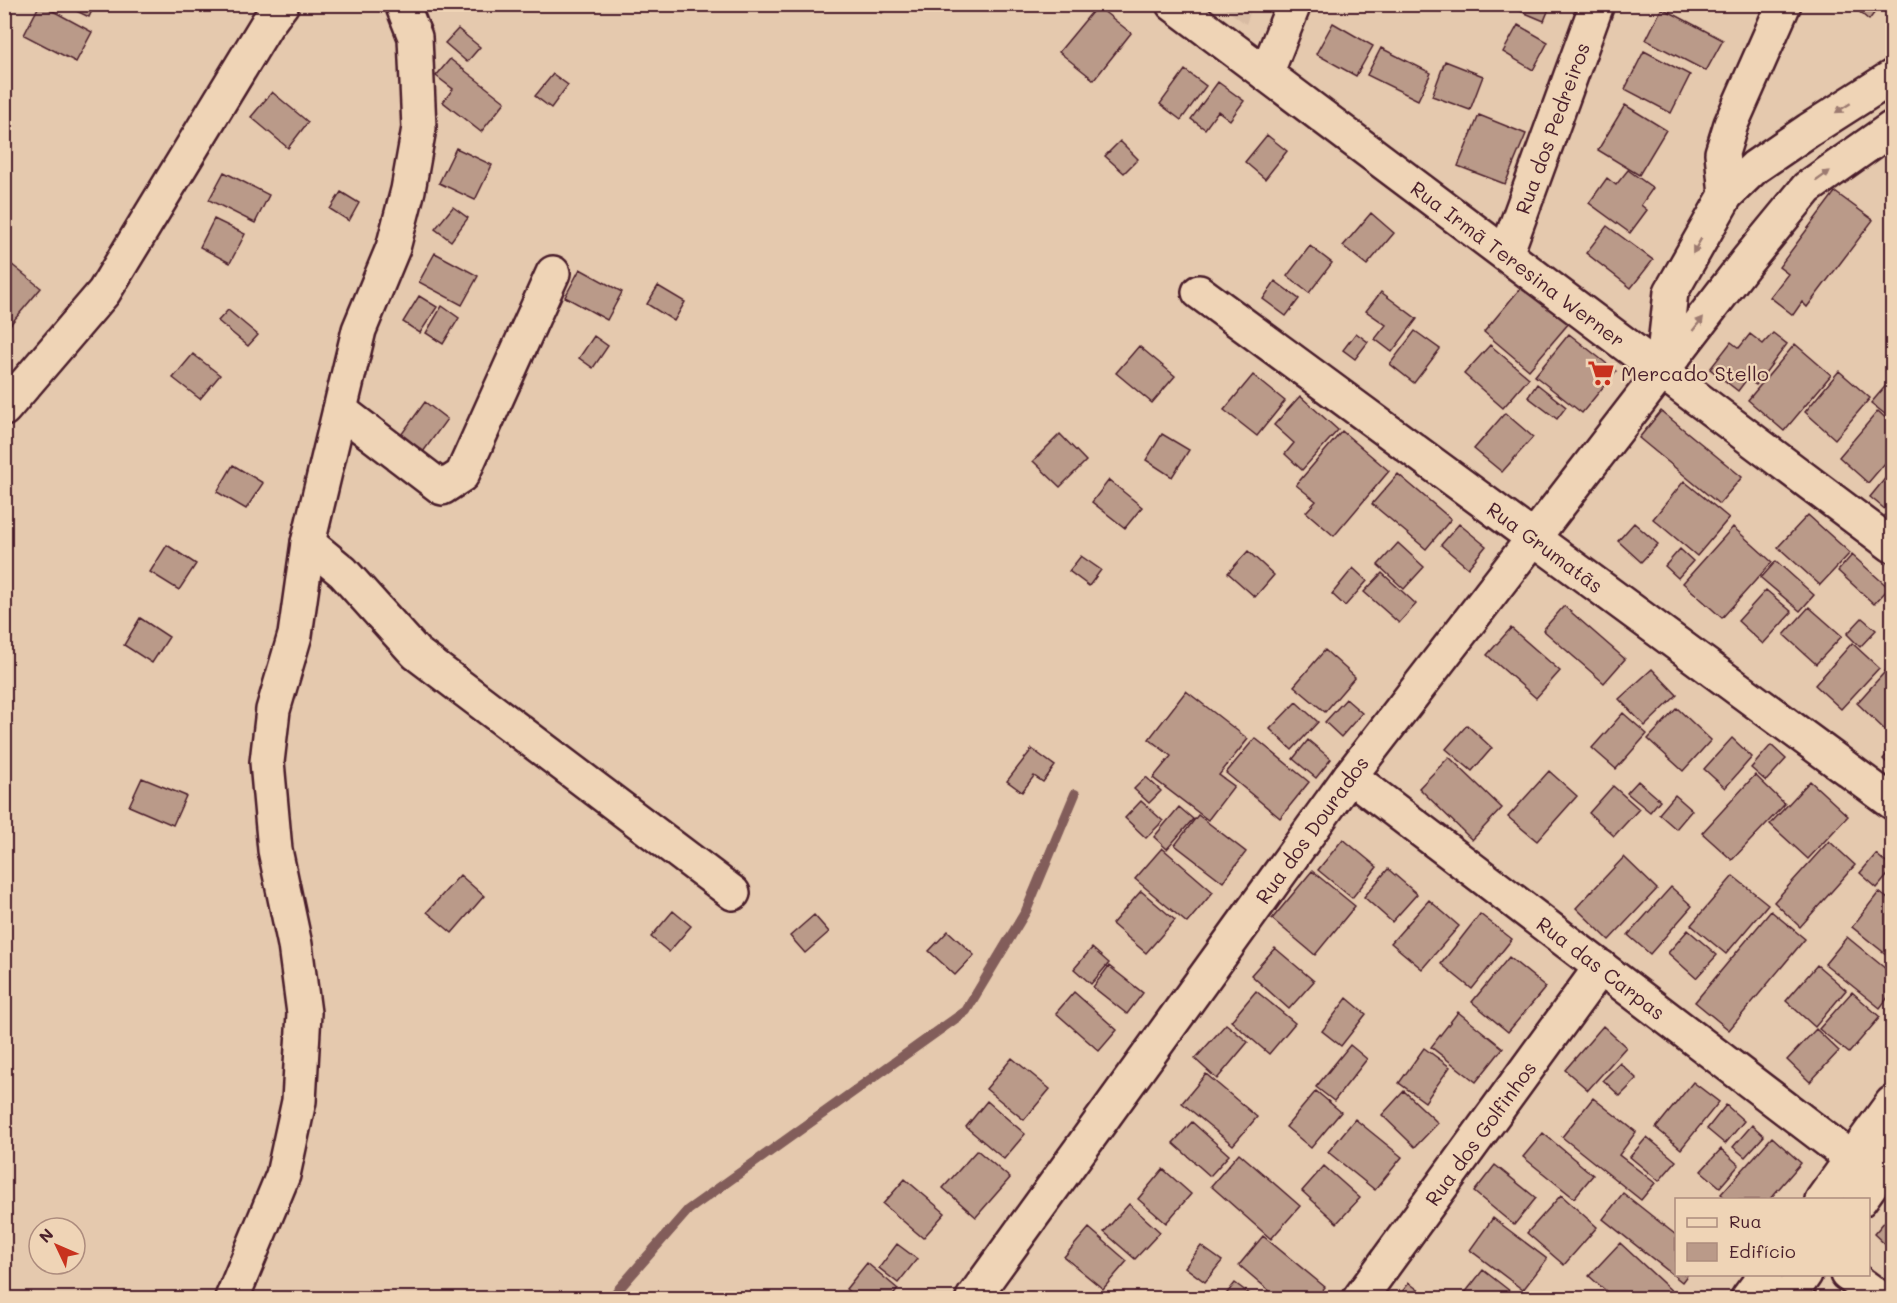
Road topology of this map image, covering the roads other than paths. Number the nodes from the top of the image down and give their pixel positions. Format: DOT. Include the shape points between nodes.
graph roads {
  1 [pos="282,4"];
  2 [pos="402,4"];
  3 [pos="1173,4"];
  4 [pos="1294,4"];
  5 [pos="1597,4"];
  6 [pos="1784,4"];
  7 [pos="1266,74"];
  8 [pos="1893,77"];
  9 [pos="1887,139"];
  10 [pos="1726,195"];
  11 [pos="1506,254"];
  12 [pos="554,273"];
  13 [pos="1199,292"];
  14 [pos="1662,371"];
  15 [pos="4,409"];
  16 [pos="339,410"];
  17 [pos="1533,538"];
  18 [pos="308,543"];
  19 [pos="1893,545"];
  20 [pos="1350,776"];
  21 [pos="1893,802"];
  22 [pos="733,893"];
  23 [pos="1601,967"];
  24 [pos="1893,1103"];
  25 [pos="1893,1155"];
  26 [pos="1852,1159"];
  27 [pos="1823,1198"];
  28 [pos="1861,1198"];
  29 [pos="1765,1276"];
  30 [pos="1804,1276"];
  31 [pos="1848,1276"];
  32 [pos="232,1299"];
  33 [pos="972,1299"];
  34 [pos="1360,1299"];
  35 [pos="1748,1299"];
  36 [pos="1788,1299"];
  37 [pos="1880,1299"];
  1 -- 15 [label="street" via="104,292"];
  2 -- 16 [label="street" via="415,37 419,128 393,248 358,330"];
  3 -- 7 [label="street, Rua Irmã Teresina Werner"];
  4 -- 7 [label="street"];
  5 -- 11 [label="street, Rua dos Pedreiros"];
  6 -- 10 [label="street" via="1722,153"];
  7 -- 11 [label="street, Rua Irmã Teresina Werner"];
  8 -- 10 [label="street, one-way" via="1755,167"];
  14 -- 9 [label="street, Rua dos Dourados, one-way" via="1807,188"];
  10 -- 14 [label="street, one-way" via="1671,292"];
  11 -- 14 [label="street, Rua Irmã Teresina Werner"];
  12 -- 16 [label="street" via="462,475 442,488"];
  13 -- 17 [label="street, Rua Grumatãs"];
  14 -- 17 [label="street, Rua dos Dourados"];
  14 -- 19 [label="street, Rua Irmã Teresina Werner"];
  16 -- 18 [label="street"];
  17 -- 20 [label="street, Rua dos Dourados"];
  17 -- 21 [label="street, Rua Grumatãs"];
  18 -- 22 [label="street" via="343,572 416,653"];
  18 -- 32 [label="street" via="295,635 273,710 267,762 275,850 295,945 304,1013 299,1101 283,1175"];
  20 -- 23 [label="street, Rua das Carpas"];
  20 -- 33 [label="street, Rua dos Dourados"];
  23 -- 26 [label="street, Rua das Carpas"];
  23 -- 34 [label="street, Rua dos Golfinhos"];
  24 -- 26 [label="street"];
  25 -- 28 [label="street"];
  26 -- 27 [label="street"];
  29 -- 35 [label="street"];
  30 -- 36 [label="street"];
  31 -- 37 [label="street"];
}
